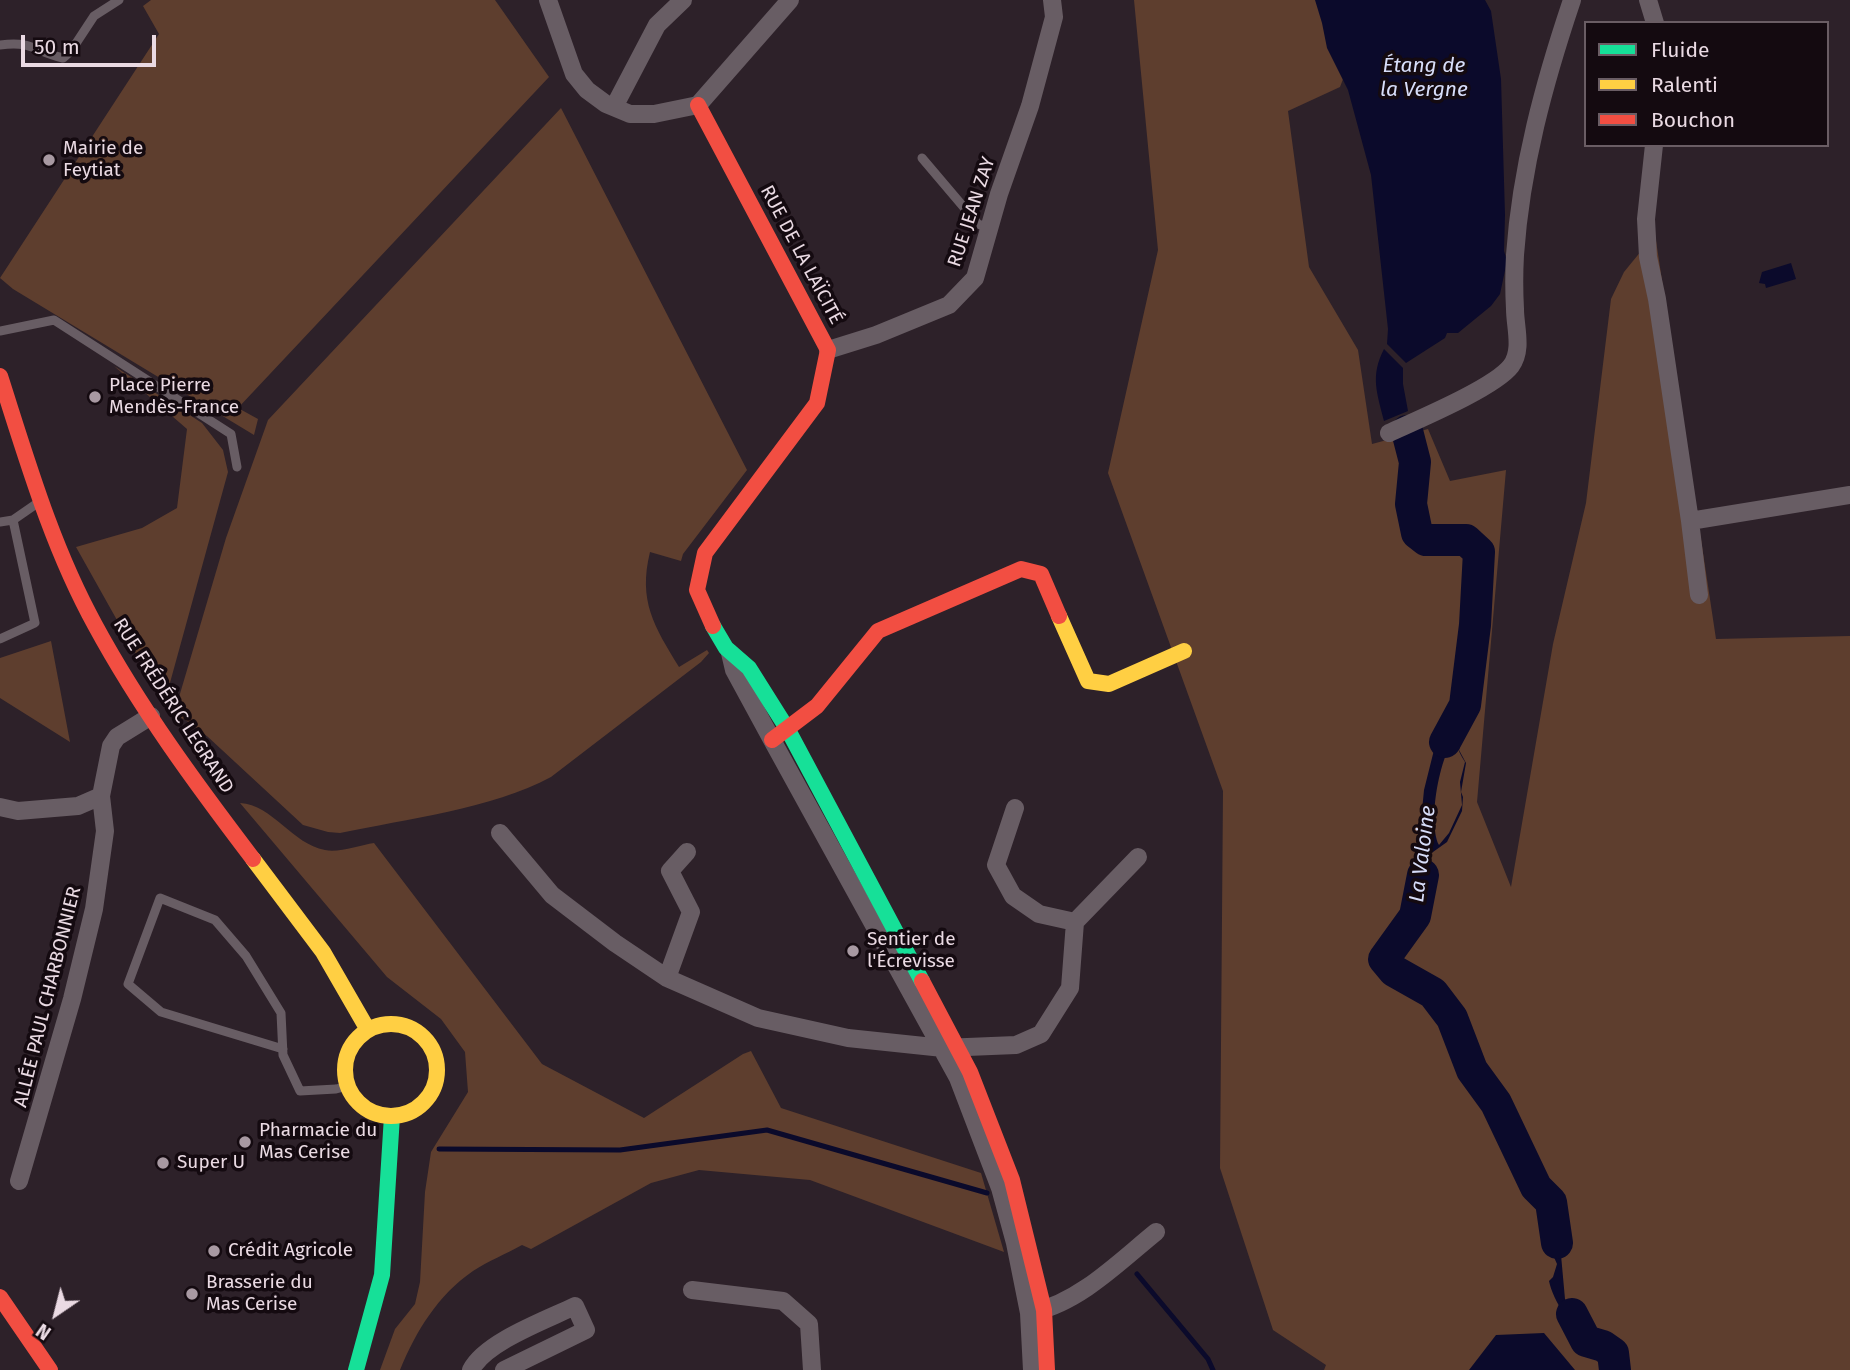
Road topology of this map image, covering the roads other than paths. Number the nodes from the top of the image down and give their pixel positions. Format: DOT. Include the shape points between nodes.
graph roads {
  1 [pos="119,0"];
  2 [pos="548,0"];
  3 [pos="682,0"];
  4 [pos="790,0"];
  5 [pos="1052,0"];
  6 [pos="1572,0"];
  7 [pos="1648,0"];
  8 [pos="1654,21"];
  9 [pos="0,45"];
  10 [pos="698,105"];
  11 [pos="614,107"];
  12 [pos="1654,147"];
  13 [pos="922,158"];
  14 [pos="989,228"];
  15 [pos="0,331"];
  16 [pos="828,350"];
  17 [pos="0,376"];
  18 [pos="1389,433"];
  19 [pos="237,467"];
  20 [pos="1850,495"];
  21 [pos="41,501"];
  22 [pos="13,520"];
  23 [pos="1690,520"];
  24 [pos="0,522"];
  25 [pos="1699,595"];
  26 [pos="0,639"];
  27 [pos="1184,651"];
  28 [pos="730,653"];
  29 [pos="150,716"];
  30 [pos="788,730"];
  31 [pos="772,740"];
  32 [pos="101,796"];
  33 [pos="0,807"];
  34 [pos="1015,808"];
  35 [pos="500,833"];
  36 [pos="687,852"];
  37 [pos="1138,857"];
  38 [pos="1075,922"];
  39 [pos="667,978"];
  40 [pos="368,1030"];
  41 [pos="951,1047"];
  42 [pos="283,1049"];
  43 [pos="348,1086"];
  44 [pos="392,1116"];
  45 [pos="19,1181"];
  46 [pos="1156,1232"];
  47 [pos="692,1290"];
  48 [pos="0,1297"];
  49 [pos="1037,1312"];
  50 [pos="356,1369"];
  51 [pos="50,1370"];
  52 [pos="471,1370"];
  53 [pos="504,1370"];
  54 [pos="812,1370"];
  55 [pos="1032,1370"];
  56 [pos="1047,1370"];
  1 -- 9 [label="lane" via="94,16 62,58 32,45"];
  2 -- 11 [label="street" via="574,74 587,90"];
  3 -- 11 [label="street" via="657,25"];
  4 -- 10 [label="street"];
  5 -- 14 [label="street, RUE JEAN ZAY" via="1054,17 1030,106"];
  6 -- 18 [label="street" via="1535,127 1521,199 1515,256 1515,359 1500,377"];
  7 -- 8 [label="street"];
  10 -- 11 [label="street" via="654,114 630,114"];
  10 -- 16 [label="street, RUE DE LA LAÏCITÉ"];
  12 -- 23 [label="street" via="1646,219 1648,257"];
  13 -- 14 [label="lane" via="978,224"];
  14 -- 16 [label="street, RUE JEAN ZAY" via="975,278 948,305"];
  15 -- 19 [label="lane" via="54,320 231,434"];
  16 -- 28 [label="street, RUE DE LA LAÏCITÉ" via="817,403 705,553 697,590 706,615"];
  17 -- 21 [label="street, RUE FRÉDÉRIC LEGRAND"];
  20 -- 23 [label="street"];
  21 -- 22 [label="lane"];
  21 -- 29 [label="street, RUE FRÉDÉRIC LEGRAND" via="94,624"];
  22 -- 24 [label="lane"];
  22 -- 26 [label="lane" via="34,623"];
  23 -- 25 [label="street"];
  27 -- 30 [label="street" via="1109,684 1088,681 1041,574 1021,569 878,631 817,706"];
  28 -- 30 [label="street, RUE DE LA LAÏCITÉ" via="749,668"];
  28 -- 31 [label="street" via="734,670"];
  29 -- 32 [label="street, ALLÉE PAUL CHARBONNIER" via="111,746"];
  29 -- 40 [label="street, RUE FRÉDÉRIC LEGRAND" via="323,952"];
  30 -- 31 [label="street"];
  30 -- 41 [label="street, RUE DE LA LAÏCITÉ"];
  31 -- 41 [label="street"];
  32 -- 33 [label="street" via="78,807 18,811"];
  32 -- 45 [label="street, ALLÉE PAUL CHARBONNIER" via="105,831 94,909"];
  34 -- 38 [label="street" via="996,864 1013,896 1039,914"];
  35 -- 39 [label="street" via="552,895"];
  36 -- 39 [label="street" via="670,871 691,912"];
  37 -- 38 [label="street"];
  38 -- 41 [label="street" via="1070,988 1041,1034 1016,1045"];
  39 -- 41 [label="street" via="758,1017 848,1038"];
  40 -- 43 [label="street" via="348,1052 344,1067"];
  40 -- 44 [label="street" via="383,1024 413,1029 433,1052 436,1074 430,1095 413,1110"];
  41 -- 49 [label="street"];
  42 -- 42 [label="lane" via="281,1013 238,947 215,920 160,898 128,984 161,1012"];
  42 -- 43 [label="lane" via="300,1091"];
  43 -- 44 [label="street" via="364,1108"];
  44 -- 50 [label="street" via="382,1275"];
  46 -- 49 [label="street" via="1083,1290"];
  47 -- 54 [label="street" via="783,1301 808,1324"];
  48 -- 51 [label="street"];
  49 -- 55 [label="street"];
  49 -- 56 [label="street"];
  52 -- 53 [label="street" via="497,1345 575,1306 586,1330"];
}
